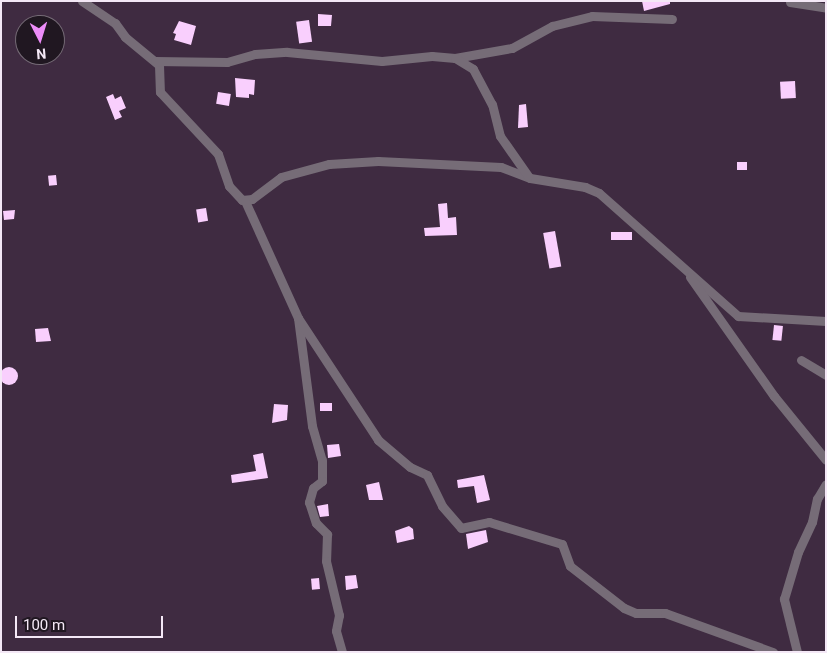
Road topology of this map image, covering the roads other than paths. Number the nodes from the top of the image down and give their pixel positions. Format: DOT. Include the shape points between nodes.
graph roads {
  1 [pos="82,1"];
  2 [pos="790,2"];
  3 [pos="826,8"];
  4 [pos="672,19"];
  5 [pos="455,58"];
  6 [pos="155,60"];
  7 [pos="530,178"];
  8 [pos="245,201"];
  9 [pos="687,273"];
  10 [pos="298,318"];
  11 [pos="826,320"];
  12 [pos="801,360"];
  13 [pos="826,375"];
  14 [pos="826,460"];
  15 [pos="826,484"];
  16 [pos="342,652"];
  17 [pos="773,652"];
  18 [pos="797,652"];
  1 -- 6 [label="street" via="115,23 125,37"];
  2 -- 3 [label="street"];
  4 -- 5 [label="street" via="592,16 552,26 512,48"];
  5 -- 6 [label="street" via="432,56 382,61 287,52 255,54 227,62"];
  5 -- 7 [label="street" via="473,69 492,104 500,136"];
  6 -- 8 [label="street" via="159,65 160,92 200,131 218,154 230,186"];
  7 -- 8 [label="street" via="490,165 432,166 363,161 291,173"];
  7 -- 9 [label="street" via="585,187 600,193"];
  8 -- 10 [label="street"];
  9 -- 11 [label="street" via="738,316"];
  9 -- 14 [label="street" via="774,396"];
  10 -- 16 [label="street" via="312,426 322,460 322,481 313,488 309,502 316,523 327,534 326,561 340,615 336,631"];
  10 -- 17 [label="street" via="378,440 410,467 427,475 442,506 461,528 489,522 562,544 570,566 624,608 636,613 665,613"];
  12 -- 13 [label="street"];
  15 -- 18 [label="street" via="817,499 784,599"];
}
